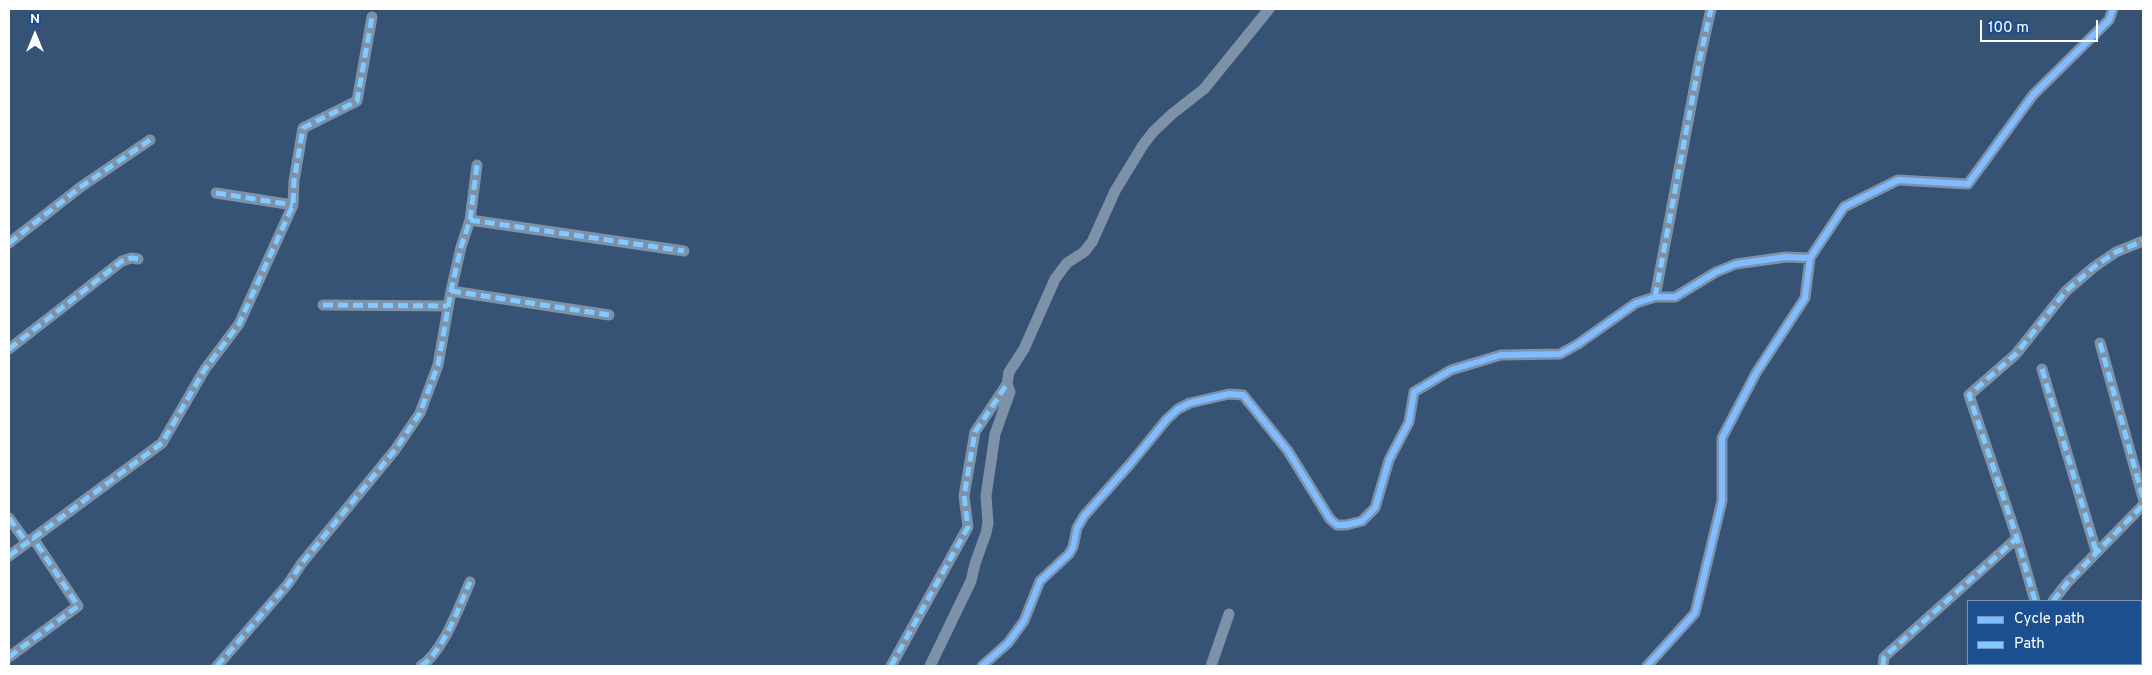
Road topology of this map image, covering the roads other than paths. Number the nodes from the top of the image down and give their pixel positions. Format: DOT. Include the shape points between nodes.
graph roads {
  1 [pos="1269,9"];
  2 [pos="1711,9"];
  3 [pos="2113,9"];
  4 [pos="372,17"];
  5 [pos="150,140"];
  6 [pos="477,165"];
  7 [pos="216,192"];
  8 [pos="292,205"];
  9 [pos="470,220"];
  10 [pos="2143,241"];
  11 [pos="9,244"];
  12 [pos="684,251"];
  13 [pos="1810,258"];
  14 [pos="138,259"];
  15 [pos="451,291"];
  16 [pos="1656,298"];
  17 [pos="323,305"];
  18 [pos="448,306"];
  19 [pos="609,315"];
  20 [pos="2100,343"];
  21 [pos="9,349"];
  22 [pos="2042,369"];
  23 [pos="1007,384"];
  24 [pos="2143,498"];
  25 [pos="2143,504"];
  26 [pos="9,518"];
  27 [pos="2017,538"];
  28 [pos="30,540"];
  29 [pos="2096,551"];
  30 [pos="9,556"];
  31 [pos="470,582"];
  32 [pos="2035,600"];
  33 [pos="2054,600"];
  34 [pos="1230,614"];
  35 [pos="9,657"];
  36 [pos="217,666"];
  37 [pos="421,666"];
  38 [pos="891,666"];
  39 [pos="930,666"];
  40 [pos="982,666"];
  41 [pos="1211,666"];
  42 [pos="1647,666"];
  43 [pos="1883,666"];
  1 -- 23 [label="street" via="1204,89 1172,114 1143,145 1115,191 1092,242 1084,252 1067,263 1055,279 1024,348 1009,372"];
  2 -- 16 [label="street"];
  3 -- 13 [label="street" via="2109,20 2033,95 1968,184 1898,180 1844,207"];
  4 -- 8 [label="street" via="357,101 303,128"];
  5 -- 11 [label="street" via="82,186"];
  6 -- 9 [label="street"];
  7 -- 8 [label="street"];
  8 -- 28 [label="street" via="238,324 205,369 162,443"];
  9 -- 12 [label="street"];
  9 -- 15 [label="street"];
  10 -- 27 [label="street" via="2116,252 2066,291 2016,354 1969,395"];
  13 -- 16 [label="street" via="1786,257 1736,264 1675,297"];
  13 -- 42 [label="street" via="1805,298 1756,373 1722,438 1722,501 1695,614"];
  14 -- 21 [label="street" via="122,261"];
  15 -- 18 [label="street"];
  15 -- 19 [label="street"];
  16 -- 40 [label="street" via="1636,303 1560,354 1502,355 1451,370 1414,392 1409,422 1389,460 1375,508 1362,521 1346,525 1330,519 1288,451 1243,395 1229,394 1178,409 1084,516 1077,528 1073,547 1062,562 1040,581 1024,621 1008,643"];
  17 -- 18 [label="street"];
  18 -- 36 [label="street" via="438,365 420,413 395,450 288,584"];
  20 -- 24 [label="street"];
  22 -- 29 [label="street"];
  23 -- 38 [label="street" via="975,432 964,496 968,527"];
  23 -- 39 [label="street" via="1010,392 995,434 986,496 986,533 972,581"];
  25 -- 29 [label="street"];
  26 -- 28 [label="street"];
  27 -- 32 [label="street"];
  27 -- 43 [label="street" via="1884,657"];
  28 -- 30 [label="street"];
  28 -- 35 [label="street" via="78,606"];
  29 -- 33 [label="street"];
  31 -- 37 [label="street" via="450,630 428,662"];
  34 -- 41 [label="street"];
}
